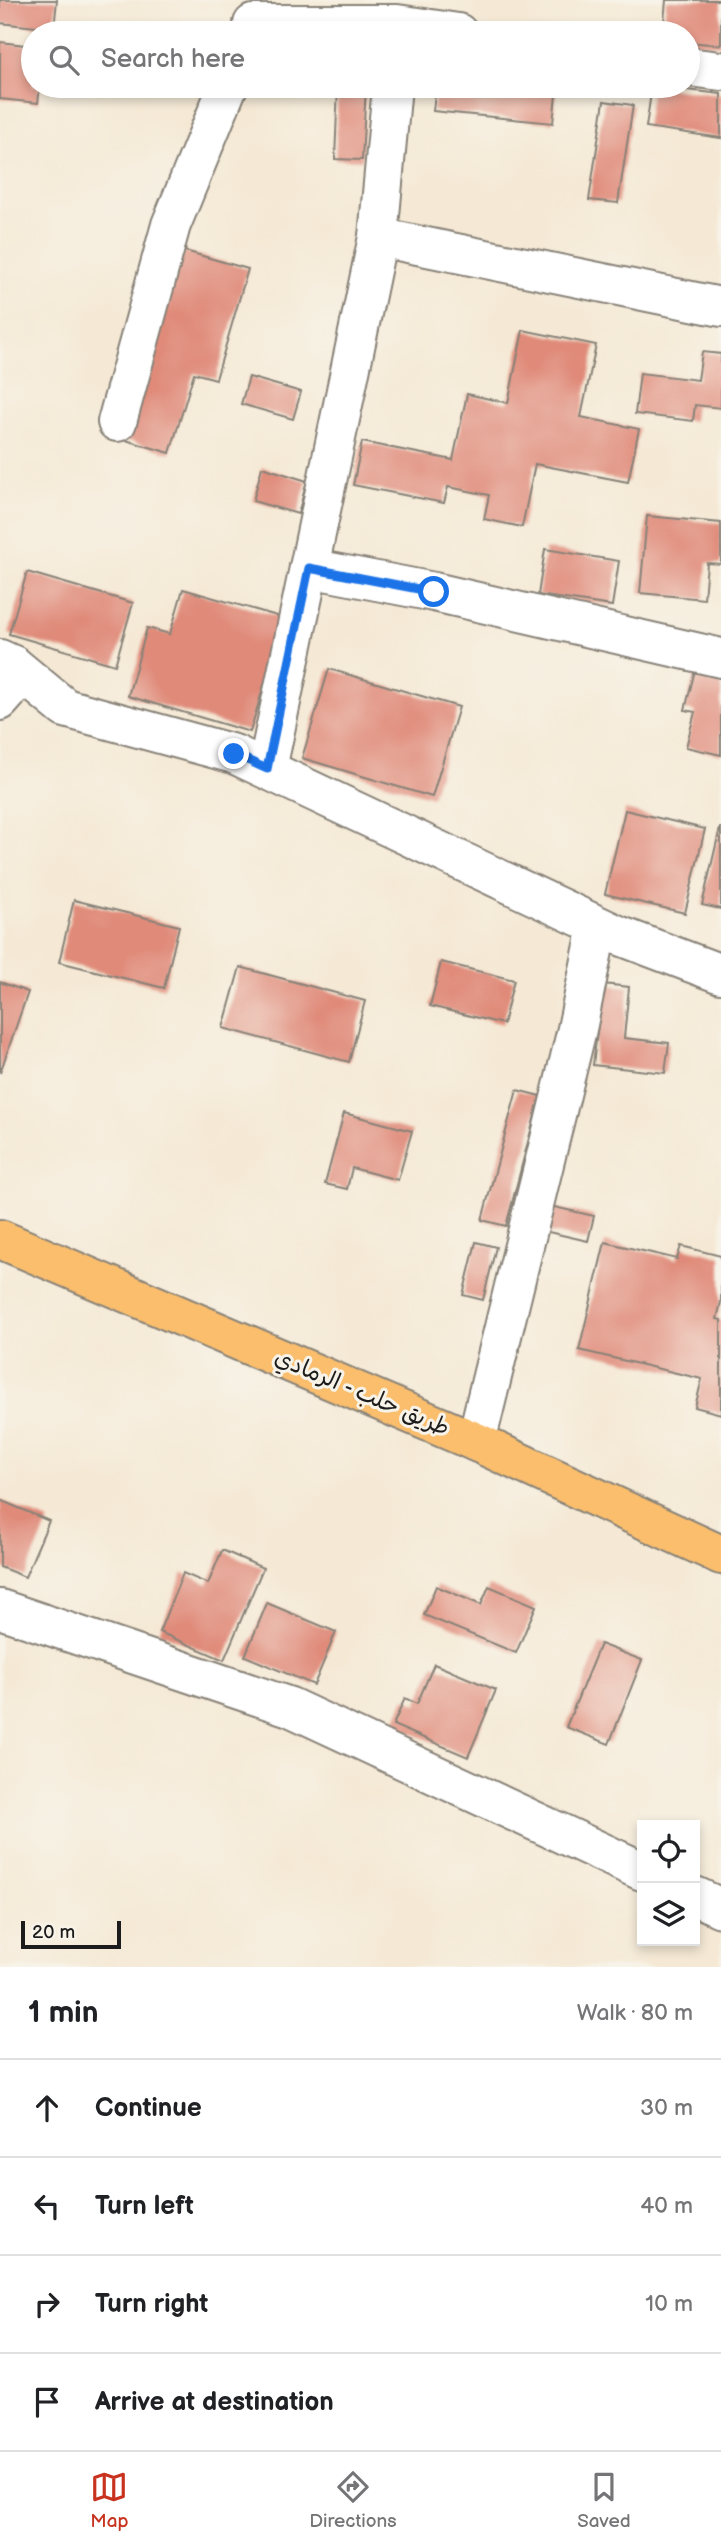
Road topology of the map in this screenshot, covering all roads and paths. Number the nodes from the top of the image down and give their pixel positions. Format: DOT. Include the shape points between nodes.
graph roads {
  1 [pos="252,19"];
  2 [pos="281,21"];
  3 [pos="700,68"];
  4 [pos="721,71"];
  5 [pos="223,98"];
  6 [pos="391,98"];
  7 [pos="379,237"];
  8 [pos="721,307"];
  9 [pos="117,422"];
  10 [pos="309,568"];
  11 [pos="721,658"];
  12 [pos="6,662"];
  13 [pos="0,701"];
  14 [pos="267,769"];
  15 [pos="598,926"];
  16 [pos="721,974"];
  17 [pos="0,1239"];
  18 [pos="476,1442"];
  19 [pos="721,1555"];
  20 [pos="0,1608"];
  21 [pos="637,1869"];
  22 [pos="700,1898"];
  23 [pos="721,1908"];
  1 -- 2 [label="street"];
  3 -- 4 [label="street"];
  5 -- 9 [label="street" via="171,225"];
  6 -- 7 [label="street"];
  7 -- 8 [label="street"];
  7 -- 10 [label="street"];
  10 -- 11 [label="street"];
  10 -- 14 [label="street"];
  12 -- 13 [label="street" via="8,692"];
  12 -- 14 [label="street" via="65,708 234,754"];
  14 -- 15 [label="street"];
  15 -- 16 [label="street"];
  15 -- 18 [label="street" via="574,1043"];
  17 -- 18 [label="highway, طريق حلب - الرمادي"];
  18 -- 19 [label="highway, طريق حلب - الرمادي"];
  20 -- 21 [label="street" via="290,1707"];
  22 -- 23 [label="street"];
}
